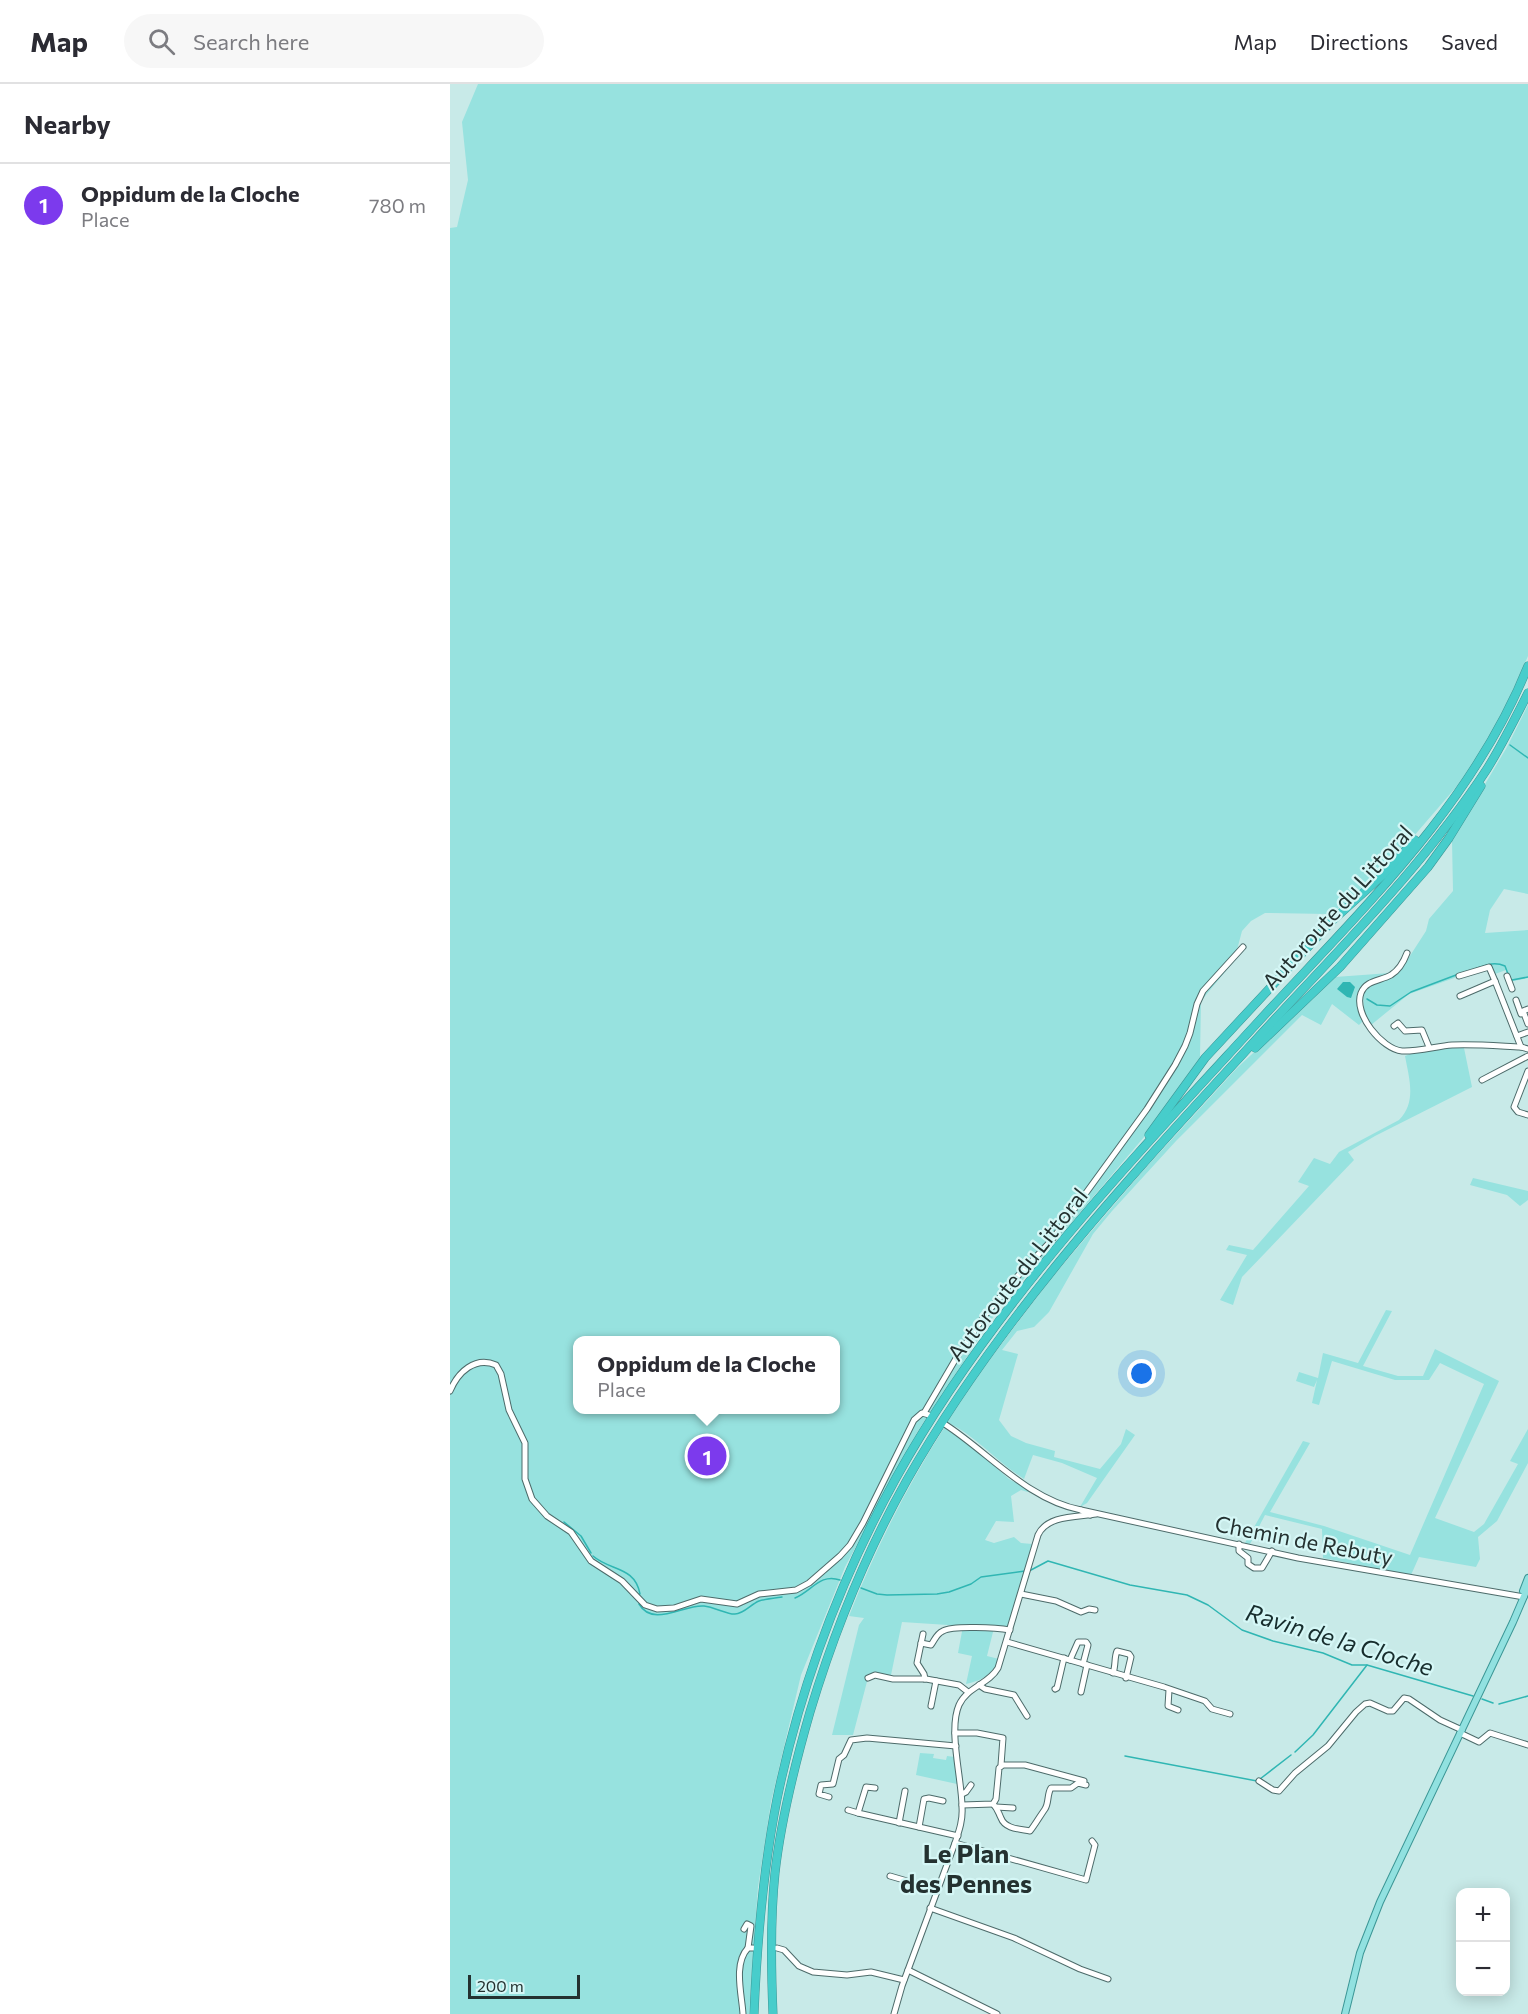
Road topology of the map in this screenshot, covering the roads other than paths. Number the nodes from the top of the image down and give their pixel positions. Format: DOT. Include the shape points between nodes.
graph roads {
  1 [pos="1528,666"];
  2 [pos="1528,693"];
  3 [pos="1528,698"];
  4 [pos="1467,779"];
  5 [pos="1243,947"];
  6 [pos="1407,953"];
  7 [pos="1459,976"];
  8 [pos="1507,976"];
  9 [pos="1495,981"];
  10 [pos="1509,982"];
  11 [pos="1497,987"];
  12 [pos="1512,989"];
  13 [pos="1460,996"];
  14 [pos="1516,1000"];
  15 [pos="1518,1007"];
  16 [pos="1528,1009"];
  17 [pos="1507,1011"];
  18 [pos="1521,1014"];
  19 [pos="1527,1024"];
  20 [pos="1394,1026"];
  21 [pos="1528,1032"];
  22 [pos="1517,1036"];
  23 [pos="1429,1047"];
  24 [pos="1521,1047"];
  25 [pos="1528,1049"];
  26 [pos="1528,1056"];
  27 [pos="1528,1076"];
  28 [pos="1482,1080"];
  29 [pos="1528,1115"];
  30 [pos="1167,1137"];
  31 [pos="1076,1224"];
  32 [pos="450,1391"];
  33 [pos="946,1425"];
  34 [pos="1093,1515"];
  35 [pos="1239,1544"];
  36 [pos="1272,1551"];
  37 [pos="1528,1582"];
  38 [pos="1021,1594"];
  39 [pos="1522,1596"];
  40 [pos="1095,1610"];
  41 [pos="1010,1630"];
  42 [pos="914,1636"];
  43 [pos="922,1638"];
  44 [pos="1007,1642"];
  45 [pos="1067,1659"];
  46 [pos="1085,1664"];
  47 [pos="1113,1673"];
  48 [pos="868,1678"];
  49 [pos="1126,1678"];
  50 [pos="925,1679"];
  51 [pos="936,1681"];
  52 [pos="979,1685"];
  53 [pos="1055,1689"];
  54 [pos="1169,1690"];
  55 [pos="968,1692"];
  56 [pos="1081,1692"];
  57 [pos="931,1706"];
  58 [pos="1178,1710"];
  59 [pos="1230,1714"];
  60 [pos="1027,1716"];
  61 [pos="1461,1732"];
  62 [pos="955,1733"];
  63 [pos="1528,1745"];
  64 [pos="956,1746"];
  65 [pos="1001,1765"];
  66 [pos="1259,1780"];
  67 [pos="971,1785"];
  68 [pos="875,1788"];
  69 [pos="905,1791"];
  70 [pos="962,1794"];
  71 [pos="829,1797"];
  72 [pos="921,1798"];
  73 [pos="943,1801"];
  74 [pos="962,1805"];
  75 [pos="995,1806"];
  76 [pos="1013,1808"];
  77 [pos="848,1810"];
  78 [pos="858,1813"];
  79 [pos="899,1823"];
  80 [pos="917,1827"];
  81 [pos="958,1836"];
  82 [pos="1092,1840"];
  83 [pos="956,1843"];
  84 [pos="890,1876"];
  85 [pos="938,1890"];
  86 [pos="930,1908"];
  87 [pos="744,1929"];
  88 [pos="777,1948"];
  89 [pos="908,1970"];
  90 [pos="1108,1979"];
  91 [pos="904,1980"];
  92 [pos="743,2014"];
  93 [pos="754,2014"];
  94 [pos="773,2014"];
  95 [pos="894,2014"];
  96 [pos="997,2014"];
  97 [pos="1346,2014"];
  1 -- 4 [label="highway, Autoroute du Littoral" via="1503,722"];
  2 -- 30 [label="highway, Autoroute du Littoral" via="1488,767 1423,855"];
  3 -- 30 [label="highway" via="1502,750 1428,867 1340,967"];
  4 -- 31 [label="highway, Autoroute du Littoral" via="1391,876"];
  4 -- 31 [label="highway" via="1394,862 1333,920 1205,1058"];
  5 -- 32 [label="street" via="1203,991 1185,1047 1147,1109 1051,1241 983,1318 927,1414 914,1420 850,1545 802,1587 759,1594 737,1604 706,1599 669,1608 650,1608 622,1581 591,1560 571,1532 547,1516 532,1499 525,1479 525,1443 509,1410 496,1365 481,1361 473,1364"];
  6 -- 23 [label="street" via="1391,974 1363,988 1361,1009 1370,1030 1387,1044 1401,1051"];
  7 -- 9 [label="street" via="1489,967"];
  8 -- 10 [label="street"];
  9 -- 11 [label="street"];
  9 -- 13 [label="street"];
  10 -- 11 [label="street"];
  10 -- 12 [label="street"];
  11 -- 17 [label="street"];
  14 -- 15 [label="street"];
  15 -- 17 [label="street"];
  15 -- 18 [label="street"];
  16 -- 19 [label="street" via="1523,1011"];
  17 -- 22 [label="street"];
  19 -- 21 [label="street"];
  20 -- 23 [label="street" via="1398,1023 1405,1031 1422,1030"];
  21 -- 22 [label="street"];
  22 -- 24 [label="street"];
  23 -- 24 [label="street"];
  24 -- 25 [label="street"];
  26 -- 28 [label="street"];
  27 -- 29 [label="street" via="1514,1107"];
  30 -- 94 [label="highway, Autoroute du Littoral" via="1071,1247 981,1364 906,1482 859,1578 819,1681 787,1805 773,1894"];
  31 -- 93 [label="highway, Autoroute du Littoral" via="1008,1310 934,1415 865,1539 830,1621 799,1713 777,1799 763,1891"];
  33 -- 34 [label="street, Chemin de Rebuty" via="1022,1484"];
  34 -- 35 [label="street, Chemin de Rebuty" via="1106,1514"];
  34 -- 38 [label="street" via="1050,1522 1042,1527"];
  35 -- 36 [label="street, Chemin de Rebuty"];
  35 -- 36 [label="street" via="1239,1551 1254,1568 1262,1568"];
  36 -- 39 [label="street, Chemin de Rebuty"];
  37 -- 39 [label="main road"];
  38 -- 40 [label="street" via="1056,1601 1081,1612"];
  38 -- 41 [label="street"];
  39 -- 61 [label="main road"];
  41 -- 43 [label="street" via="952,1628 937,1635 932,1645"];
  41 -- 44 [label="street"];
  42 -- 43 [label="street"];
  43 -- 50 [label="street" via="917,1665"];
  44 -- 45 [label="street"];
  44 -- 52 [label="street" via="997,1671"];
  45 -- 46 [label="street"];
  45 -- 46 [label="street" via="1078,1642 1086,1642"];
  45 -- 53 [label="street"];
  46 -- 47 [label="street"];
  46 -- 56 [label="street"];
  47 -- 49 [label="street"];
  47 -- 49 [label="street" via="1117,1651 1129,1654"];
  48 -- 50 [label="street" via="875,1675"];
  49 -- 54 [label="street"];
  50 -- 51 [label="street"];
  51 -- 55 [label="street" via="959,1685"];
  51 -- 57 [label="street"];
  52 -- 55 [label="street"];
  52 -- 60 [label="street" via="1015,1695"];
  54 -- 58 [label="street" via="1168,1706"];
  54 -- 59 [label="street"];
  55 -- 62 [label="street" via="957,1709"];
  61 -- 63 [label="street" via="1479,1742 1490,1733"];
  61 -- 66 [label="street" via="1409,1699 1404,1698 1393,1711 1365,1704 1328,1746 1279,1791"];
  61 -- 97 [label="main road" via="1380,1902 1360,1953"];
  62 -- 64 [label="street"];
  62 -- 65 [label="street" via="1003,1738"];
  64 -- 70 [label="street"];
  64 -- 71 [label="street" via="851,1740 839,1760 833,1784 821,1785 819,1794"];
  65 -- 75 [label="street"];
  65 -- 75 [label="street" via="1025,1765 1085,1783 1051,1788 1045,1809 1029,1831 1004,1823"];
  67 -- 70 [label="street"];
  68 -- 78 [label="street" via="865,1788"];
  69 -- 79 [label="street"];
  70 -- 74 [label="street"];
  72 -- 80 [label="street"];
  73 -- 80 [label="street" via="924,1799"];
  74 -- 75 [label="street"];
  74 -- 81 [label="street"];
  75 -- 76 [label="street"];
  77 -- 78 [label="street"];
  78 -- 79 [label="street"];
  79 -- 80 [label="street"];
  80 -- 81 [label="street"];
  81 -- 83 [label="street"];
  82 -- 83 [label="street" via="1095,1845 1086,1880"];
  83 -- 85 [label="street"];
  84 -- 85 [label="street"];
  85 -- 86 [label="street"];
  86 -- 89 [label="street"];
  86 -- 90 [label="street" via="1014,1938"];
  87 -- 92 [label="street" via="747,1924 751,1926 750,1948 744,1953 740,1971"];
  88 -- 91 [label="street" via="809,1971 847,1975 872,1972"];
  89 -- 91 [label="street"];
  89 -- 96 [label="street"];
  91 -- 95 [label="street"];
}
